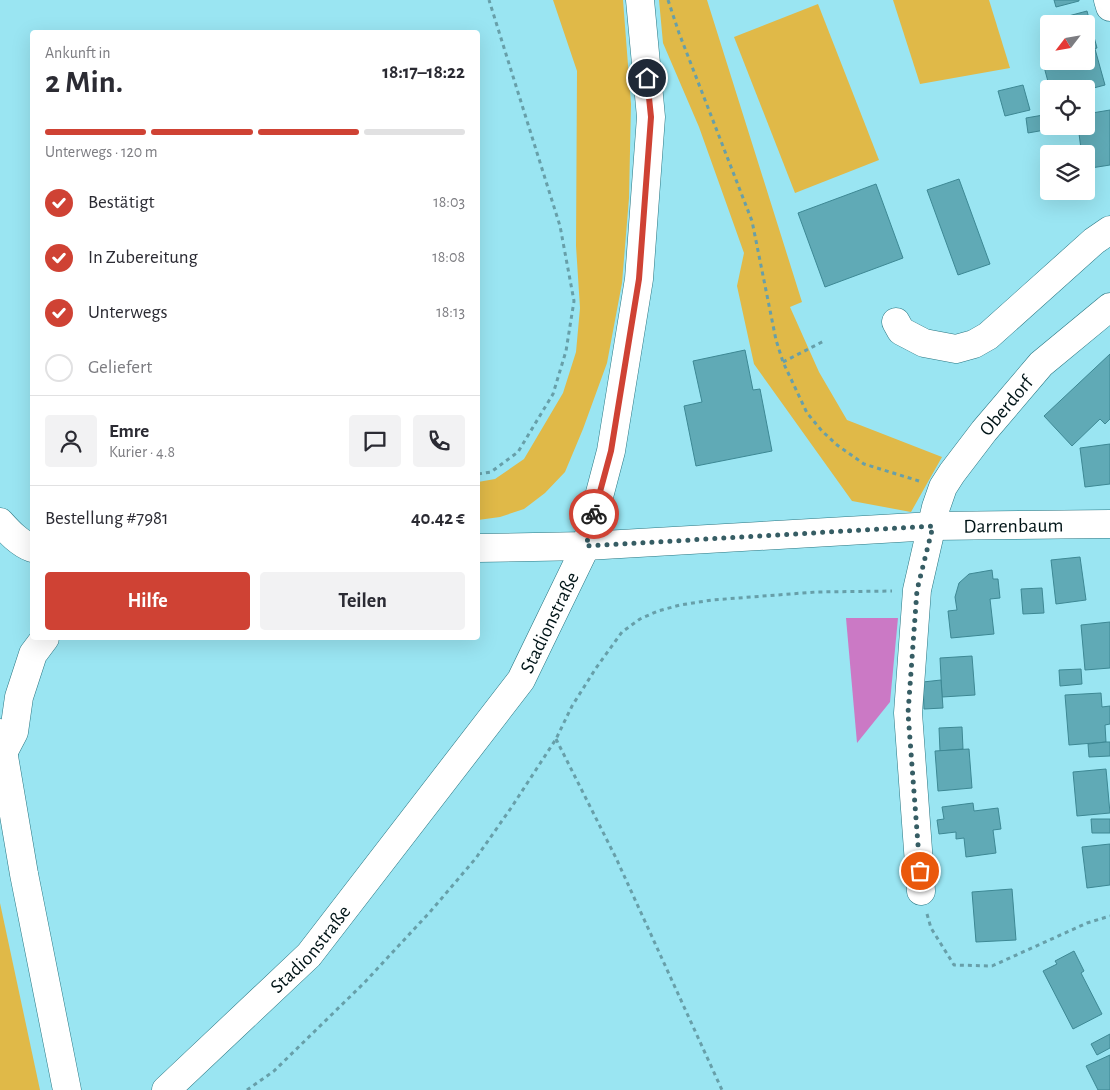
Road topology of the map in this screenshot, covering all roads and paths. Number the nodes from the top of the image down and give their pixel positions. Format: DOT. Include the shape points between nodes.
graph roads {
  1 [pos="489,0"];
  2 [pos="640,0"];
  3 [pos="668,0"];
  4 [pos="1108,0"];
  5 [pos="1110,7"];
  6 [pos="1110,230"];
  7 [pos="1110,307"];
  8 [pos="896,322"];
  9 [pos="824,341"];
  10 [pos="783,362"];
  11 [pos="480,474"];
  12 [pos="943,487"];
  13 [pos="0,522"];
  14 [pos="1110,524"];
  15 [pos="933,526"];
  16 [pos="586,546"];
  17 [pos="30,547"];
  18 [pos="480,548"];
  19 [pos="917,590"];
  20 [pos="44,640"];
  21 [pos="556,739"];
  22 [pos="1,743"];
  23 [pos="0,834"];
  24 [pos="24,874"];
  25 [pos="921,891"];
  26 [pos="1110,916"];
  27 [pos="67,1090"];
  28 [pos="166,1090"];
  29 [pos="247,1090"];
  30 [pos="722,1090"];
  1 -- 11 [label="path" via="560,226 574,301 566,351 553,394 518,452 491,472"];
  2 -- 16 [label="street, Stadionstraße" via="651,117 639,279 611,451"];
  3 -- 10 [label="path" via="752,221"];
  4 -- 5 [label="street"];
  6 -- 8 [label="street" via="988,336 974,344 956,348 924,343 901,331"];
  7 -- 12 [label="street, Oberdorf" via="1041,364 984,431"];
  9 -- 10 [label="path"];
  10 -- 12 [label="path" via="807,413 837,445 864,464"];
  12 -- 15 [label="street, Oberdorf"];
  13 -- 17 [label="street"];
  14 -- 15 [label="street, Darrenbaum"];
  15 -- 16 [label="street, Darrenbaum"];
  15 -- 19 [label="street, Oberdorf"];
  16 -- 18 [label="street, Darrenbaum"];
  16 -- 28 [label="street, Stadionstraße" via="521,680 333,924 309,955"];
  19 -- 21 [label="path" via="753,596 658,611 622,632 572,706"];
  19 -- 25 [label="street, Oberdorf" via="908,713"];
  20 -- 22 [label="street" via="33,654 19,697 14,732"];
  21 -- 29 [label="path" via="476,858 430,912 364,983 281,1064"];
  21 -- 30 [label="path" via="616,858"];
  22 -- 24 [label="street"];
  23 -- 24 [label="street"];
  24 -- 27 [label="street"];
  25 -- 26 [label="path" via="931,928 954,965 992,966 1087,923"];
}
